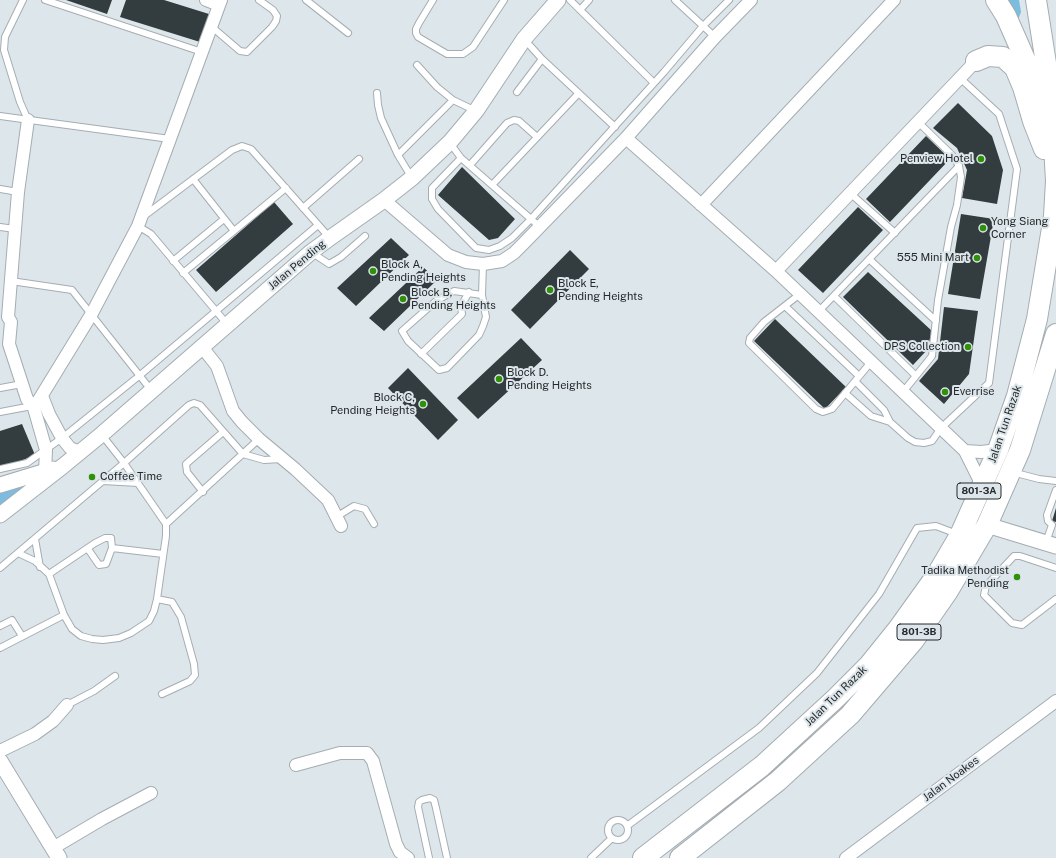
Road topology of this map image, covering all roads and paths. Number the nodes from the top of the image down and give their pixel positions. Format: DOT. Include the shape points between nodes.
graph roads {
  1 [pos="23,0"];
  2 [pos="45,0"];
  3 [pos="206,0"];
  4 [pos="259,0"];
  5 [pos="306,0"];
  6 [pos="433,0"];
  7 [pos="504,0"];
  8 [pos="558,0"];
  9 [pos="570,0"];
  10 [pos="590,0"];
  11 [pos="675,0"];
  12 [pos="729,0"];
  13 [pos="751,0"];
  14 [pos="894,0"];
  15 [pos="996,0"];
  16 [pos="1036,0"];
  17 [pos="220,2"];
  18 [pos="580,10"];
  19 [pos="212,26"];
  20 [pos="703,26"];
  21 [pos="348,33"];
  22 [pos="716,36"];
  23 [pos="524,39"];
  24 [pos="202,52"];
  25 [pos="542,59"];
  26 [pos="976,61"];
  27 [pos="417,65"];
  28 [pos="960,78"];
  29 [pos="654,84"];
  30 [pos="377,92"];
  31 [pos="517,92"];
  32 [pos="578,94"];
  33 [pos="453,100"];
  34 [pos="476,111"];
  35 [pos="0,116"];
  36 [pos="28,120"];
  37 [pos="918,122"];
  38 [pos="615,127"];
  39 [pos="537,137"];
  40 [pos="626,138"];
  41 [pos="170,140"];
  42 [pos="450,142"];
  43 [pos="1044,149"];
  44 [pos="398,154"];
  45 [pos="461,158"];
  46 [pos="359,159"];
  47 [pos="470,166"];
  48 [pos="959,166"];
  49 [pos="412,178"];
  50 [pos="193,180"];
  51 [pos="492,185"];
  52 [pos="286,188"];
  53 [pos="0,189"];
  54 [pos="18,192"];
  55 [pos="850,193"];
  56 [pos="384,200"];
  57 [pos="701,204"];
  58 [pos="303,208"];
  59 [pos="1054,216"];
  60 [pos="224,219"];
  61 [pos="140,222"];
  62 [pos="535,223"];
  63 [pos="318,225"];
  64 [pos="0,227"];
  65 [pos="15,229"];
  66 [pos="234,230"];
  67 [pos="894,233"];
  68 [pos="365,236"];
  69 [pos="330,238"];
  70 [pos="311,252"];
  71 [pos="870,259"];
  72 [pos="173,261"];
  73 [pos="484,264"];
  74 [pos="776,271"];
  75 [pos="183,273"];
  76 [pos="10,281"];
  77 [pos="469,292"];
  78 [pos="800,294"];
  79 [pos="482,295"];
  80 [pos="834,296"];
  81 [pos="785,306"];
  82 [pos="216,311"];
  83 [pos="819,311"];
  84 [pos="91,315"];
  85 [pos="4,319"];
  86 [pos="936,321"];
  87 [pos="227,324"];
  88 [pos="1056,334"];
  89 [pos="0,335"];
  90 [pos="9,344"];
  91 [pos="202,347"];
  92 [pos="421,354"];
  93 [pos="872,362"];
  94 [pos="139,376"];
  95 [pos="916,376"];
  96 [pos="857,378"];
  97 [pos="22,384"];
  98 [pos="0,388"];
  99 [pos="152,392"];
  100 [pos="903,392"];
  101 [pos="845,394"];
  102 [pos="42,396"];
  103 [pos="33,407"];
  104 [pos="0,412"];
  105 [pos="890,422"];
  106 [pos="941,428"];
  107 [pos="223,432"];
  108 [pos="102,434"];
  109 [pos="62,438"];
  110 [pos="258,439"];
  111 [pos="46,450"];
  112 [pos="998,450"];
  113 [pos="965,451"];
  114 [pos="80,452"];
  115 [pos="244,454"];
  116 [pos="283,459"];
  117 [pos="124,463"];
  118 [pos="63,466"];
  119 [pos="0,469"];
  120 [pos="45,472"];
  121 [pos="1010,472"];
  122 [pos="103,481"];
  123 [pos="1056,481"];
  124 [pos="138,483"];
  125 [pos="0,485"];
  126 [pos="982,485"];
  127 [pos="1056,490"];
  128 [pos="203,492"];
  129 [pos="0,515"];
  130 [pos="339,521"];
  131 [pos="166,524"];
  132 [pos="374,524"];
  133 [pos="987,525"];
  134 [pos="1054,526"];
  135 [pos="960,535"];
  136 [pos="35,539"];
  137 [pos="1051,544"];
  138 [pos="112,548"];
  139 [pos="88,549"];
  140 [pos="18,553"];
  141 [pos="164,554"];
  142 [pos="40,567"];
  143 [pos="0,568"];
  144 [pos="1056,568"];
  145 [pos="48,574"];
  146 [pos="157,599"];
  147 [pos="1056,599"];
  148 [pos="64,615"];
  149 [pos="0,626"];
  150 [pos="22,636"];
  151 [pos="0,648"];
  152 [pos="115,676"];
  153 [pos="162,694"];
  154 [pos="1056,701"];
  155 [pos="67,705"];
  156 [pos="0,751"];
  157 [pos="0,760"];
  158 [pos="296,765"];
  159 [pos="151,793"];
  160 [pos="627,826"];
  161 [pos="612,838"];
  162 [pos="57,855"];
  163 [pos="408,858"];
  164 [pos="429,858"];
  165 [pos="447,858"];
  166 [pos="591,858"];
  167 [pos="643,858"];
  168 [pos="680,858"];
  169 [pos="846,858"];
  1 -- 36 [label="lane" via="4,37 4,50"];
  2 -- 24 [label="lane"];
  3 -- 17 [label="street"];
  4 -- 19 [label="lane" via="273,10 277,16 276,21 247,52 240,51"];
  5 -- 21 [label="lane"];
  6 -- 7 [label="lane" via="416,33 418,37 447,54 463,54 473,47"];
  8 -- 23 [label="street, Jalan Pending"];
  9 -- 18 [label="lane"];
  10 -- 18 [label="lane"];
  11 -- 20 [label="lane"];
  12 -- 20 [label="lane"];
  13 -- 22 [label="street"];
  14 -- 57 [label="street"];
  15 -- 43 [label="highway" via="1006,16 1028,66 1040,110"];
  16 -- 59 [label="highway, Jalan Tun Razak / 801-3A" via="1052,110 1056,181"];
  17 -- 19 [label="street"];
  18 -- 29 [label="lane"];
  19 -- 24 [label="street"];
  20 -- 22 [label="lane"];
  20 -- 29 [label="lane"];
  22 -- 40 [label="street"];
  23 -- 25 [label="lane"];
  23 -- 34 [label="street, Jalan Pending"];
  24 -- 41 [label="street"];
  25 -- 31 [label="lane"];
  25 -- 32 [label="lane"];
  26 -- 28 [label="street"];
  26 -- 43 [label="highway" via="988,56 1003,57 1015,68"];
  27 -- 33 [label="lane"];
  28 -- 37 [label="street"];
  28 -- 106 [label="lane" via="999,114 1017,169 989,383"];
  29 -- 38 [label="lane"];
  30 -- 44 [label="lane" via="382,118"];
  32 -- 38 [label="lane"];
  32 -- 39 [label="lane"];
  33 -- 34 [label="lane"];
  33 -- 44 [label="lane"];
  34 -- 42 [label="street, Jalan Pending"];
  35 -- 36 [label="lane"];
  36 -- 41 [label="lane"];
  36 -- 54 [label="street"];
  37 -- 48 [label="lane" via="952,155"];
  37 -- 55 [label="street"];
  38 -- 62 [label="lane"];
  39 -- 47 [label="lane" via="519,121 507,123"];
  39 -- 51 [label="lane"];
  40 -- 57 [label="street"];
  40 -- 62 [label="street"];
  41 -- 61 [label="street"];
  42 -- 45 [label="lane"];
  42 -- 49 [label="street, Jalan Pending"];
  43 -- 59 [label="highway"];
  44 -- 49 [label="lane"];
  45 -- 47 [label="lane"];
  45 -- 62 [label="lane" via="432,188 432,199 438,209 476,248 489,250 500,246"];
  46 -- 58 [label="lane"];
  47 -- 51 [label="lane"];
  48 -- 67 [label="lane"];
  48 -- 86 [label="lane" via="961,177 957,205"];
  49 -- 56 [label="street, Jalan Pending"];
  50 -- 52 [label="lane" via="232,150 242,146 251,149"];
  50 -- 60 [label="lane"];
  50 -- 61 [label="lane"];
  51 -- 62 [label="lane"];
  52 -- 58 [label="lane"];
  52 -- 66 [label="lane"];
  53 -- 54 [label="lane"];
  54 -- 65 [label="street"];
  55 -- 67 [label="lane"];
  55 -- 74 [label="street"];
  56 -- 69 [label="street, Jalan Pending"];
  56 -- 73 [label="street" via="448,255 466,262"];
  57 -- 74 [label="street"];
  58 -- 63 [label="lane"];
  59 -- 112 [label="highway, Jalan Tun Razak / 801-3A" via="1037,319 1017,396"];
  60 -- 66 [label="lane"];
  60 -- 72 [label="lane"];
  61 -- 72 [label="lane"];
  61 -- 84 [label="street"];
  62 -- 73 [label="street" via="514,253 502,261"];
  63 -- 69 [label="lane"];
  63 -- 82 [label="lane"];
  64 -- 65 [label="lane"];
  65 -- 76 [label="street"];
  66 -- 75 [label="lane"];
  67 -- 71 [label="lane"];
  68 -- 70 [label="lane" via="329,264"];
  69 -- 70 [label="street, Jalan Pending"];
  70 -- 87 [label="street, Jalan Pending"];
  71 -- 80 [label="lane"];
  71 -- 86 [label="lane"];
  72 -- 75 [label="lane"];
  73 -- 79 [label="lane"];
  74 -- 78 [label="street"];
  75 -- 82 [label="lane"];
  76 -- 84 [label="lane" via="72,290"];
  76 -- 85 [label="street"];
  77 -- 79 [label="lane"];
  77 -- 92 [label="lane" via="461,306 462,314"];
  77 -- 92 [label="lane" via="454,291 436,301 402,331"];
  78 -- 81 [label="lane"];
  78 -- 83 [label="street"];
  79 -- 92 [label="lane" via="486,317 479,335 447,368 439,370"];
  80 -- 83 [label="lane"];
  80 -- 95 [label="lane"];
  81 -- 96 [label="lane"];
  81 -- 101 [label="lane" via="764,322 750,338 749,343 816,409 823,412 832,409"];
  82 -- 87 [label="lane"];
  82 -- 94 [label="lane"];
  83 -- 93 [label="street"];
  84 -- 94 [label="lane"];
  84 -- 102 [label="street"];
  85 -- 90 [label="street" via="11,322"];
  86 -- 95 [label="lane" via="932,356"];
  87 -- 91 [label="street, Jalan Pending"];
  88 -- 121 [label="highway, Jalan Tun Razak / 801-3B" via="1020,450"];
  89 -- 90 [label="street"];
  90 -- 97 [label="street"];
  91 -- 99 [label="street, Jalan Pending"];
  91 -- 110 [label="street" via="217,366 233,410"];
  93 -- 96 [label="lane"];
  93 -- 100 [label="street"];
  94 -- 99 [label="lane"];
  94 -- 109 [label="lane"];
  95 -- 100 [label="lane"];
  96 -- 101 [label="lane"];
  96 -- 105 [label="lane" via="884,410"];
  97 -- 98 [label="lane"];
  97 -- 103 [label="street"];
  99 -- 108 [label="street, Jalan Pending"];
  100 -- 106 [label="street"];
  101 -- 105 [label="lane" via="871,416"];
  102 -- 103 [label="street"];
  102 -- 109 [label="street"];
  103 -- 104 [label="lane"];
  103 -- 111 [label="street"];
  105 -- 106 [label="lane" via="915,442 924,443 932,440"];
  106 -- 113 [label="street"];
  107 -- 115 [label="lane"];
  107 -- 117 [label="lane" via="200,405 194,403"];
  107 -- 128 [label="lane" via="186,464 187,472"];
  108 -- 114 [label="street, Jalan Pending"];
  108 -- 117 [label="lane"];
  109 -- 111 [label="lane"];
  109 -- 114 [label="street" via="70,448"];
  110 -- 115 [label="lane"];
  110 -- 116 [label="street"];
  111 -- 119 [label="lane" via="27,463"];
  111 -- 120 [label="street"];
  112 -- 113 [label="street"];
  112 -- 126 [label="highway, Jalan Tun Razak / 801-3A"];
  113 -- 126 [label="street"];
  114 -- 118 [label="street, Jalan Pending"];
  115 -- 116 [label="lane" via="264,460"];
  115 -- 128 [label="lane"];
  116 -- 130 [label="street" via="328,500"];
  117 -- 122 [label="lane"];
  117 -- 124 [label="lane"];
  118 -- 120 [label="street, Jalan Pending"];
  118 -- 129 [label="street"];
  120 -- 125 [label="street, Jalan Pending"];
  121 -- 123 [label="lane" via="1039,480"];
  121 -- 133 [label="highway, Jalan Tun Razak / 801-3B"];
  122 -- 124 [label="lane"];
  122 -- 136 [label="lane"];
  124 -- 131 [label="lane"];
  126 -- 135 [label="highway, Jalan Tun Razak / 801-3A"];
  127 -- 134 [label="lane" via="1047,515 1048,521"];
  128 -- 131 [label="lane"];
  130 -- 132 [label="lane" via="354,506 365,509"];
  131 -- 141 [label="lane"];
  133 -- 137 [label="street"];
  133 -- 168 [label="highway, Jalan Tun Razak / 801-3B" via="948,591 914,640 850,715 778,780"];
  134 -- 137 [label="lane"];
  135 -- 160 [label="lane" via="936,526 917,528 879,594 817,673 759,728"];
  135 -- 167 [label="highway, Jalan Tun Razak / 801-3A" via="936,576 869,665 762,766"];
  136 -- 140 [label="lane"];
  136 -- 142 [label="lane"];
  138 -- 139 [label="lane" via="111,538 105,538"];
  138 -- 139 [label="lane" via="106,564 99,565"];
  138 -- 141 [label="lane"];
  139 -- 145 [label="lane"];
  140 -- 142 [label="lane" via="35,561"];
  140 -- 143 [label="lane"];
  141 -- 146 [label="lane"];
  142 -- 145 [label="lane"];
  144 -- 147 [label="lane" via="1014,556 986,586 984,595 1012,623 1022,625"];
  145 -- 148 [label="lane"];
  146 -- 148 [label="lane" via="149,621 119,638 98,640 81,636 72,629"];
  146 -- 153 [label="lane" via="172,602 181,617 195,675 190,681"];
  148 -- 150 [label="lane"];
  149 -- 150 [label="lane" via="12,620"];
  150 -- 151 [label="lane"];
  152 -- 155 [label="lane"];
  154 -- 169 [label="street, Jalan Noakes"];
  155 -- 156 [label="street" via="53,721 35,734"];
  157 -- 162 [label="street"];
  158 -- 163 [label="street" via="340,753 367,753 373,761 396,844 400,852"];
  159 -- 162 [label="street" via="102,819"];
  160 -- 161 [label="lane" via="628,832 624,838"];
  160 -- 161 [label="lane" via="623,822 613,822 608,830"];
  161 -- 166 [label="lane"];
  164 -- 165 [label="lane" via="418,807 419,802 430,798 434,800"];
}
